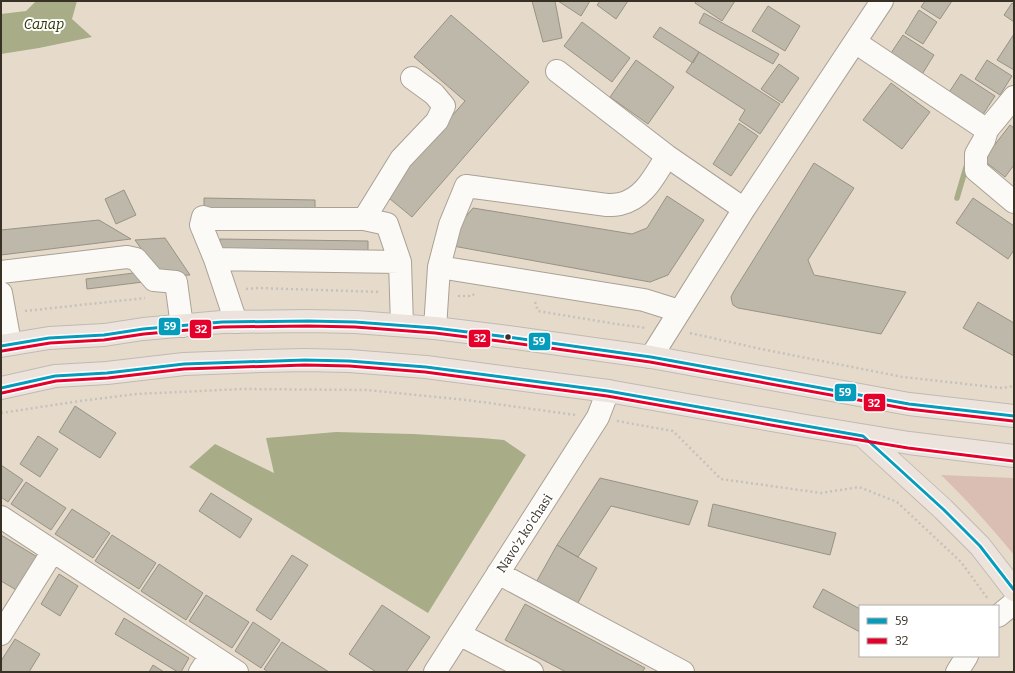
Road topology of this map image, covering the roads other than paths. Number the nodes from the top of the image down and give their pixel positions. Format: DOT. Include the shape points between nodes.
graph roads {
  1 [pos="882,1"];
  2 [pos="855,42"];
  3 [pos="557,70"];
  4 [pos="412,78"];
  5 [pos="1014,97"];
  6 [pos="987,130"];
  7 [pos="667,156"];
  8 [pos="1014,202"];
  9 [pos="744,209"];
  10 [pos="364,219"];
  11 [pos="215,259"];
  12 [pos="400,262"];
  13 [pos="439,267"];
  14 [pos="1,272"];
  15 [pos="1,293"];
  16 [pos="680,311"];
  17 [pos="236,322"];
  18 [pos="402,325"];
  19 [pos="182,326"];
  20 [pos="435,328"];
  21 [pos="6,345"];
  22 [pos="651,357"];
  23 [pos="1,388"];
  24 [pos="608,391"];
  25 [pos="1014,402"];
  26 [pos="909,404"];
  27 [pos="1014,416"];
  28 [pos="863,436"];
  29 [pos="1014,456"];
  30 [pos="1,516"];
  31 [pos="53,552"];
  32 [pos="498,573"];
  33 [pos="1014,590"];
  34 [pos="1014,603"];
  35 [pos="999,607"];
  36 [pos="1,634"];
  37 [pos="459,634"];
  38 [pos="966,657"];
  39 [pos="205,664"];
  40 [pos="237,672"];
  41 [pos="435,672"];
  42 [pos="532,672"];
  43 [pos="683,672"];
  44 [pos="957,672"];
  1 -- 2 [label="street"];
  2 -- 6 [label="street"];
  2 -- 9 [label="street"];
  3 -- 7 [label="street"];
  4 -- 10 [label="street" via="434,94 444,106 437,121 401,158"];
  5 -- 6 [label="street"];
  6 -- 8 [label="street" via="976,154 976,170"];
  7 -- 9 [label="street"];
  7 -- 13 [label="street" via="641,194 620,204 608,205 466,186 450,225"];
  9 -- 16 [label="street"];
  10 -- 11 [label="street" via="210,219 203,216 201,225"];
  10 -- 12 [label="street" via="387,224"];
  11 -- 12 [label="street"];
  11 -- 17 [label="street"];
  12 -- 18 [label="street"];
  13 -- 16 [label="street" via="595,291 644,300"];
  13 -- 20 [label="street"];
  14 -- 19 [label="street" via="136,258 154,280 176,282"];
  15 -- 21 [label="street"];
  16 -- 22 [label="street"];
  17 -- 18 [label="highway" via="316,321"];
  17 -- 19 [label="highway"];
  18 -- 20 [label="highway"];
  19 -- 21 [label="highway" via="49,338"];
  20 -- 22 [label="highway"];
  22 -- 26 [label="highway"];
  23 -- 24 [label="highway" via="55,376 184,364 305,360 426,367"];
  24 -- 28 [label="highway"];
  24 -- 32 [label="street, Navo'z ko'chasi" via="598,418"];
  25 -- 26 [label="highway"];
  26 -- 27 [label="highway"];
  28 -- 29 [label="highway"];
  28 -- 33 [label="highway" via="980,546"];
  30 -- 31 [label="street"];
  31 -- 36 [label="street"];
  31 -- 39 [label="street"];
  32 -- 37 [label="street, Navo'z ko'chasi"];
  32 -- 43 [label="street"];
  34 -- 35 [label="street"];
  37 -- 41 [label="street, Navo'z ko'chasi"];
  37 -- 42 [label="street"];
  38 -- 44 [label="street"];
  39 -- 40 [label="street"];
}
